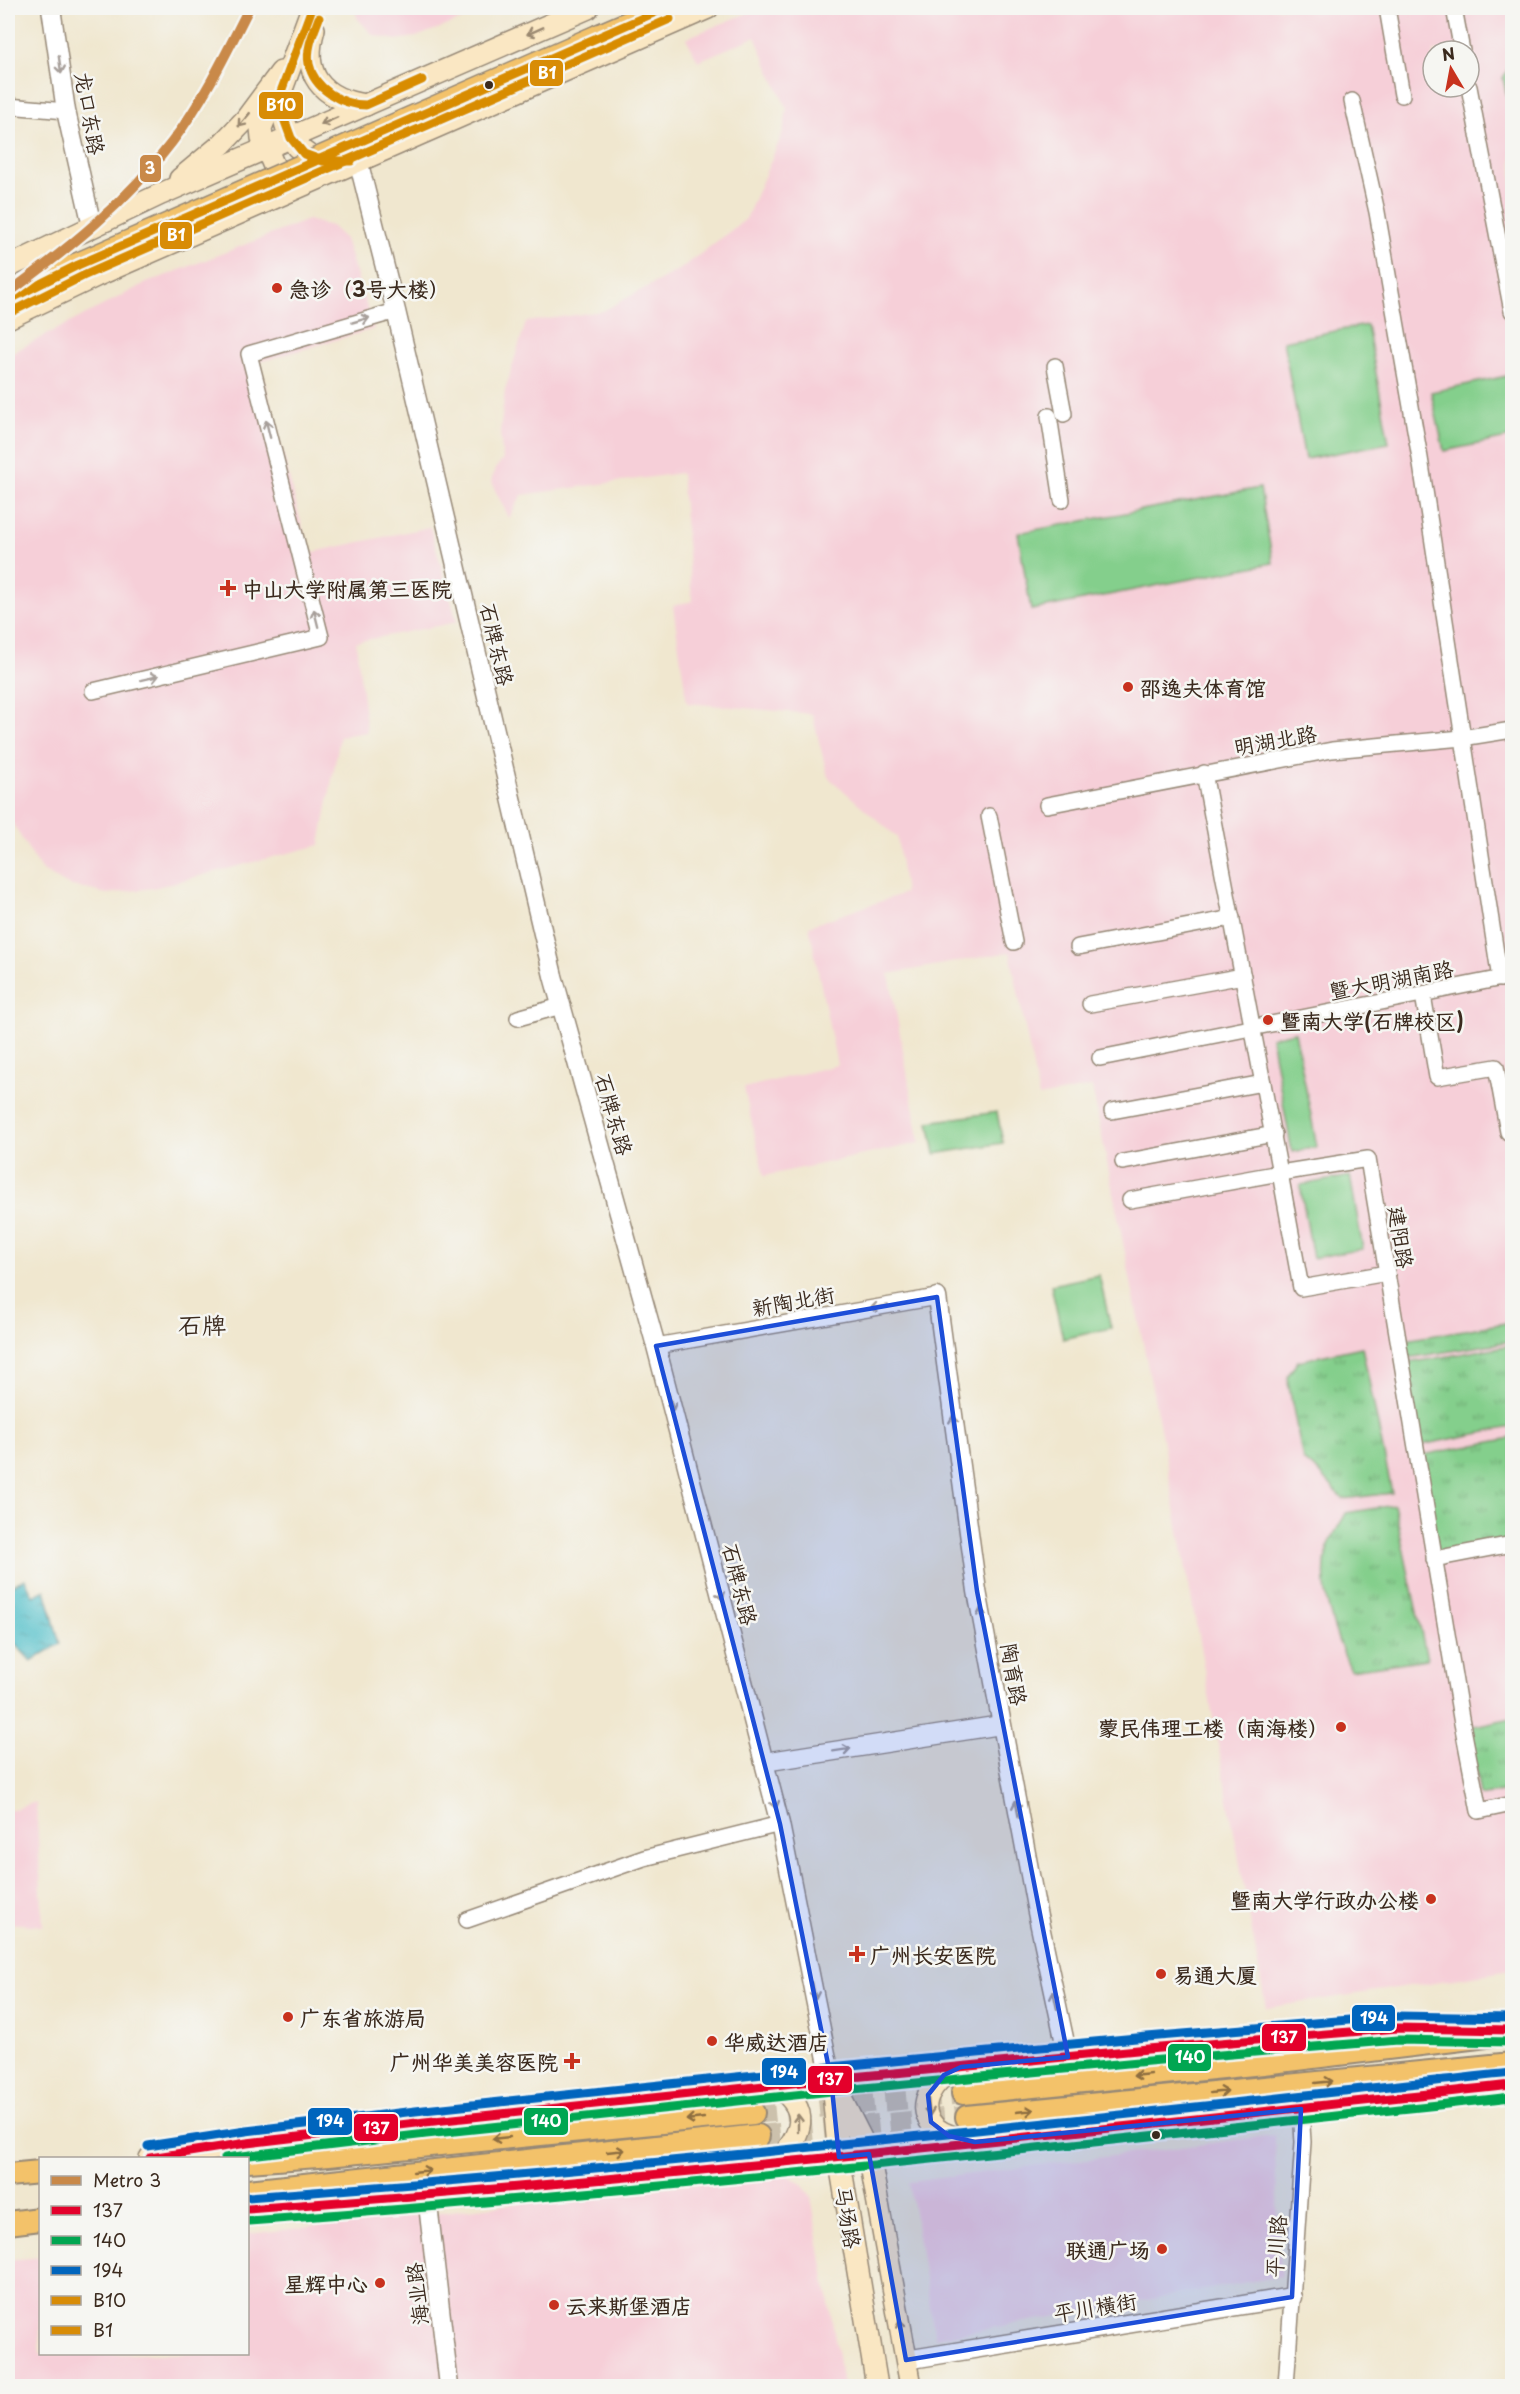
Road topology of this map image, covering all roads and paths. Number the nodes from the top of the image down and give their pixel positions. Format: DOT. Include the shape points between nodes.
graph roads {
  1 [pos="51,8"];
  2 [pos="312,8"];
  3 [pos="323,8"];
  4 [pos="632,8"];
  5 [pos="665,8"];
  6 [pos="708,8"];
  7 [pos="1387,8"];
  8 [pos="1454,8"];
  9 [pos="594,22"];
  10 [pos="1460,39"];
  11 [pos="293,57"];
  12 [pos="438,74"];
  13 [pos="1402,95"];
  14 [pos="1471,99"];
  15 [pos="1352,101"];
  16 [pos="366,105"];
  17 [pos="8,106"];
  18 [pos="66,111"];
  19 [pos="458,117"];
  20 [pos="291,138"];
  21 [pos="265,149"];
  22 [pos="358,160"];
  23 [pos="183,185"];
  24 [pos="286,193"];
  25 [pos="161,194"];
  26 [pos="93,226"];
  27 [pos="198,231"];
  28 [pos="75,259"];
  29 [pos="8,267"];
  30 [pos="8,284"];
  31 [pos="8,300"];
  32 [pos="396,311"];
  33 [pos="1512,311"];
  34 [pos="8,318"];
  35 [pos="1055,366"];
  36 [pos="1062,500"];
  37 [pos="93,692"];
  38 [pos="1512,730"];
  39 [pos="1462,738"];
  40 [pos="1204,773"];
  41 [pos="1047,805"];
  42 [pos="989,816"];
  43 [pos="1233,918"];
  44 [pos="1014,942"];
  45 [pos="1078,947"];
  46 [pos="1243,976"];
  47 [pos="1506,978"];
  48 [pos="1422,995"];
  49 [pos="1090,1004"];
  50 [pos="561,1006"];
  51 [pos="518,1018"];
  52 [pos="1252,1027"];
  53 [pos="1100,1058"];
  54 [pos="1263,1083"];
  55 [pos="1112,1111"];
  56 [pos="1508,1132"];
  57 [pos="1274,1134"];
  58 [pos="1123,1162"];
  59 [pos="1280,1173"];
  60 [pos="1130,1200"];
  61 [pos="1386,1273"];
  62 [pos="937,1297"];
  63 [pos="656,1346"];
  64 [pos="1512,1544"];
  65 [pos="1434,1559"];
  66 [pos="1001,1725"];
  67 [pos="764,1762"];
  68 [pos="1512,1804"];
  69 [pos="780,1824"];
  70 [pos="466,1920"];
  71 [pos="1512,2031"];
  72 [pos="1068,2057"];
  73 [pos="1512,2064"];
  74 [pos="962,2067"];
  75 [pos="831,2079"];
  76 [pos="775,2085"];
  77 [pos="1512,2085"];
  78 [pos="963,2093"];
  79 [pos="1301,2109"];
  80 [pos="753,2113"];
  81 [pos="967,2117"];
  82 [pos="758,2136"];
  83 [pos="975,2142"];
  84 [pos="869,2154"];
  85 [pos="157,2157"];
  86 [pos="839,2157"];
  87 [pos="249,2161"];
  88 [pos="777,2163"];
  89 [pos="39,2172"];
  90 [pos="8,2175"];
  91 [pos="249,2191"];
  92 [pos="427,2196"];
  93 [pos="249,2209"];
  94 [pos="39,2219"];
  95 [pos="8,2223"];
  96 [pos="1292,2296"];
  97 [pos="906,2360"];
  98 [pos="449,2386"];
  99 [pos="877,2386"];
  100 [pos="911,2386"];
  101 [pos="1286,2386"];
  1 -- 18 [label="street, 龙口东路, one-way"];
  2 -- 11 [label="main road"];
  3 -- 16 [label="main road" via="309,52 312,72 336,97"];
  4 -- 9 [label="highway"];
  5 -- 9 [label="highway"];
  6 -- 19 [label="main road"];
  7 -- 13 [label="street"];
  8 -- 10 [label="street"];
  9 -- 12 [label="main road, one-way"];
  9 -- 28 [label="highway" via="393,120"];
  11 -- 20 [label="main road" via="279,97"];
  11 -- 21 [label="main road" via="261,128"];
  11 -- 25 [label="main road, one-way" via="222,144"];
  12 -- 16 [label="main road"];
  12 -- 19 [label="main road" via="435,85 439,103"];
  14 -- 33 [label="street"];
  15 -- 39 [label="street" via="1377,212 1416,435"];
  16 -- 20 [label="main road, one-way"];
  17 -- 18 [label="street"];
  18 -- 26 [label="street, 龙口东路"];
  19 -- 22 [label="main road"];
  20 -- 21 [label="main road"];
  20 -- 22 [label="main road" via="314,159"];
  21 -- 23 [label="main road"];
  21 -- 24 [label="main road"];
  22 -- 24 [label="main road"];
  22 -- 32 [label="street, 石牌东路"];
  23 -- 25 [label="main road"];
  23 -- 27 [label="main road" via="199,208"];
  24 -- 27 [label="main road"];
  25 -- 26 [label="main road"];
  26 -- 29 [label="main road"];
  27 -- 34 [label="main road"];
  28 -- 30 [label="highway"];
  28 -- 31 [label="highway"];
  37 -- 32 [label="street, one-way" via="321,637 249,354"];
  32 -- 50 [label="street, 石牌东路"];
  35 -- 36 [label="street"];
  38 -- 39 [label="street, 明湖北路"];
  39 -- 40 [label="street, 明湖北路" via="1332,750"];
  39 -- 47 [label="street"];
  40 -- 41 [label="street, 明湖北路"];
  40 -- 43 [label="street"];
  42 -- 44 [label="street"];
  43 -- 45 [label="street"];
  43 -- 46 [label="street"];
  46 -- 49 [label="street"];
  46 -- 52 [label="street"];
  47 -- 48 [label="street, 暨大明湖南路"];
  48 -- 52 [label="street, 暨大明湖南路"];
  48 -- 56 [label="street" via="1437,1077 1496,1067"];
  50 -- 51 [label="street"];
  50 -- 63 [label="street, 石牌东路"];
  52 -- 53 [label="street, 暨大明湖南路"];
  52 -- 54 [label="street"];
  54 -- 55 [label="street"];
  54 -- 57 [label="street"];
  57 -- 58 [label="street"];
  57 -- 59 [label="street"];
  59 -- 60 [label="street"];
  59 -- 61 [label="street" via="1301,1288"];
  59 -- 61 [label="street, 建阳路" via="1368,1158"];
  61 -- 65 [label="street, 建阳路"];
  62 -- 63 [label="street, 新陶北街, one-way"];
  66 -- 62 [label="street, 陶育路, one-way" via="977,1591"];
  63 -- 67 [label="street, 石牌东路, one-way"];
  64 -- 65 [label="street"];
  65 -- 68 [label="street, 建阳路" via="1479,1811"];
  67 -- 66 [label="street, one-way"];
  72 -- 66 [label="street, 陶育路, one-way"];
  67 -- 69 [label="street, 石牌东路, one-way"];
  69 -- 70 [label="street" via="644,1858"];
  69 -- 75 [label="street, 石牌东路, one-way"];
  71 -- 72 [label="main road" via="1398,2028"];
  71 -- 78 [label="main road, one-way" via="1308,2058"];
  72 -- 74 [label="main road"];
  81 -- 73 [label="main road, one-way"];
  74 -- 75 [label="main road"];
  74 -- 83 [label="main road, one-way" via="933,2084 927,2108 938,2130"];
  75 -- 76 [label="main road"];
  75 -- 84 [label="main road, 马场路"];
  75 -- 86 [label="main road, 马场路"];
  76 -- 85 [label="main road" via="359,2129"];
  88 -- 76 [label="main road, one-way" via="797,2137 799,2116 794,2101"];
  77 -- 79 [label="main road"];
  79 -- 83 [label="main road"];
  79 -- 96 [label="street, 平川路" via="1303,2142"];
  80 -- 87 [label="main road, one-way"];
  91 -- 82 [label="main road, one-way"];
  83 -- 84 [label="main road"];
  84 -- 86 [label="main road"];
  97 -- 84 [label="main road, 马场路, one-way"];
  86 -- 88 [label="main road"];
  86 -- 99 [label="main road, 马场路"];
  88 -- 92 [label="main road"];
  89 -- 90 [label="main road"];
  92 -- 93 [label="main road"];
  92 -- 98 [label="street, 海业路"];
  94 -- 95 [label="main road"];
  96 -- 97 [label="street, 平川横街"];
  96 -- 101 [label="street, 平川路"];
  97 -- 100 [label="main road, 马场路"];
}
